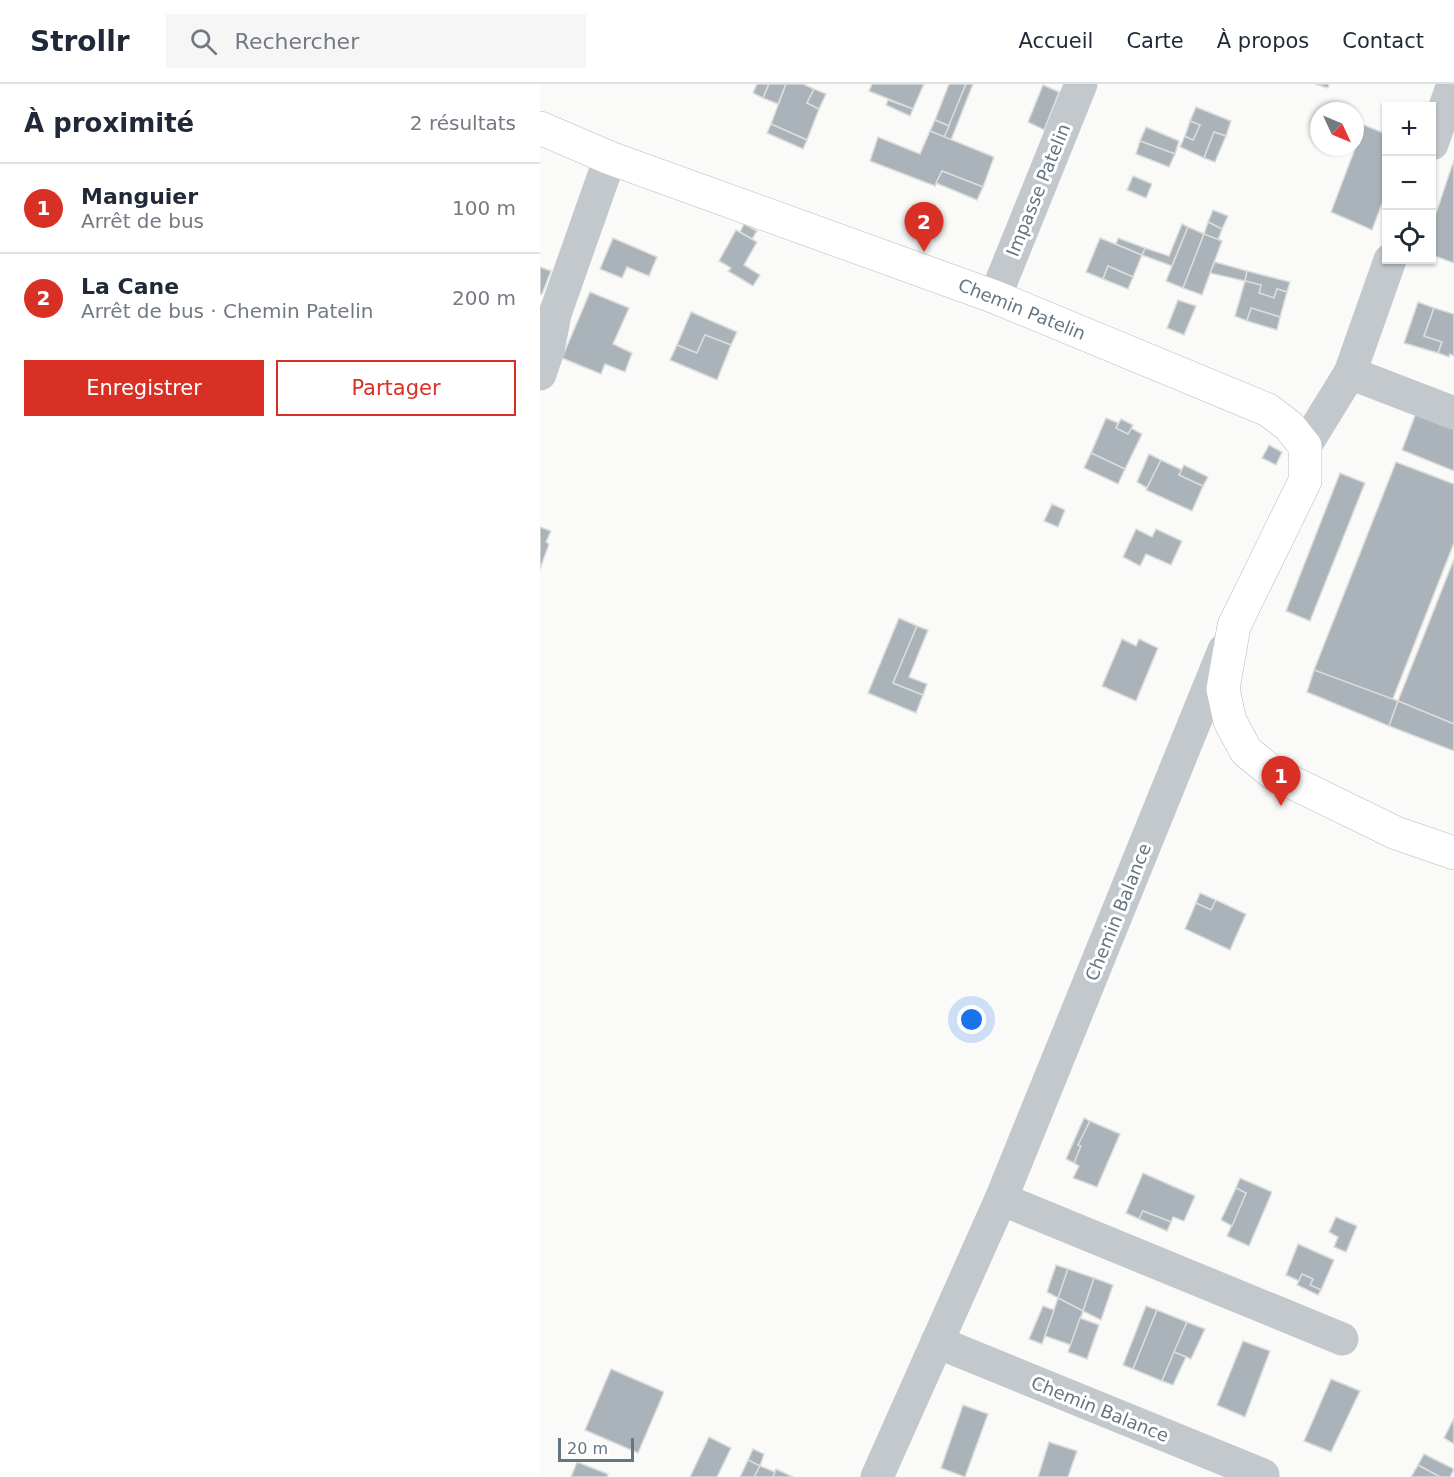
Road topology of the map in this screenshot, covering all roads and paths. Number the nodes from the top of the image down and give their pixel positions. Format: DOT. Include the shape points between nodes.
graph roads {
  1 [pos="1081,84"];
  2 [pos="1453,84"];
  3 [pos="540,128"];
  4 [pos="1436,130"];
  5 [pos="610,158"];
  6 [pos="1389,264"];
  7 [pos="995,297"];
  8 [pos="1350,373"];
  9 [pos="540,374"];
  10 [pos="1454,413"];
  11 [pos="1305,446"];
  12 [pos="1234,626"];
  13 [pos="1454,853"];
  14 [pos="1001,1199"];
  15 [pos="1342,1339"];
  16 [pos="937,1342"];
  17 [pos="1263,1475"];
  18 [pos="877,1477"];
  1 -- 7 [label="street, Impasse Patelin"];
  2 -- 4 [label="street"];
  3 -- 5 [label="main road, Chemin Patelin"];
  5 -- 7 [label="main road, Chemin Patelin"];
  5 -- 9 [label="street" via="555,314"];
  6 -- 8 [label="street"];
  7 -- 11 [label="main road, Chemin Patelin" via="1268,410 1290,426"];
  8 -- 10 [label="street"];
  8 -- 11 [label="street"];
  11 -- 12 [label="main road" via="1305,481"];
  12 -- 13 [label="main road" via="1223,689 1230,721 1246,751 1273,773 1396,833"];
  12 -- 14 [label="street, Chemin Balance"];
  14 -- 15 [label="street"];
  14 -- 16 [label="street, Chemin Balance"];
  16 -- 17 [label="street, Chemin Balance"];
  16 -- 18 [label="street, Chemin Balance"];
}
